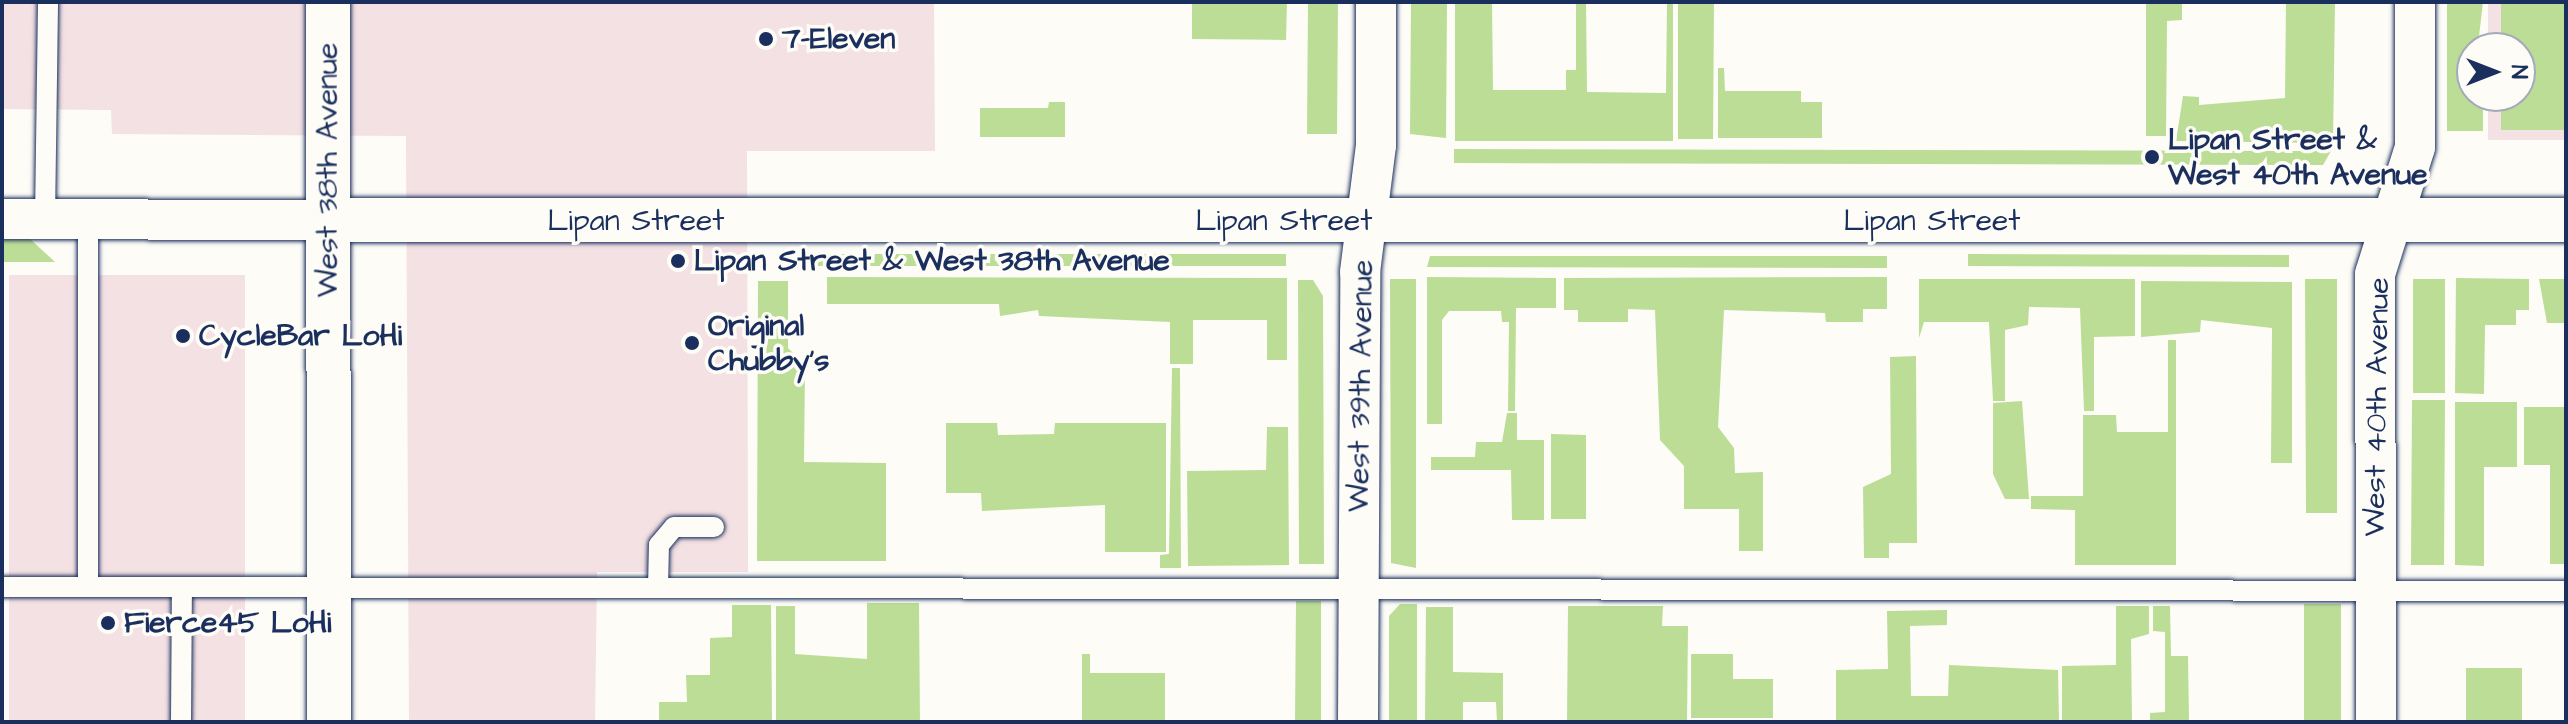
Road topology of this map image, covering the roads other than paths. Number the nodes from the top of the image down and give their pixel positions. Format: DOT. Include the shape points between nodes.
graph roads {
  1 [pos="48,2"];
  2 [pos="328,2"];
  3 [pos="1376,2"];
  4 [pos="2415,2"];
  5 [pos="2,219"];
  6 [pos="45,219"];
  7 [pos="88,219"];
  8 [pos="329,220"];
  9 [pos="2391,220"];
  10 [pos="2566,220"];
  11 [pos="1366,221"];
  12 [pos="714,527"];
  13 [pos="2,587"];
  14 [pos="88,587"];
  15 [pos="182,587"];
  16 [pos="329,588"];
  17 [pos="658,588"];
  18 [pos="1359,589"];
  19 [pos="2376,591"];
  20 [pos="2566,591"];
  21 [pos="181,722"];
  22 [pos="329,722"];
  23 [pos="1358,722"];
  24 [pos="2376,722"];
  1 -- 6 [label="lane"];
  2 -- 8 [label="street, West 38th Avenue"];
  3 -- 11 [label="street, West 39th Avenue" via="1376,145"];
  4 -- 9 [label="street, West 40th Avenue" via="2415,147"];
  5 -- 6 [label="street, Lipan Street"];
  6 -- 7 [label="street, Lipan Street"];
  7 -- 8 [label="street, Lipan Street"];
  7 -- 14 [label="lane"];
  8 -- 11 [label="street, Lipan Street"];
  8 -- 16 [label="street, West 38th Avenue"];
  9 -- 10 [label="street, Lipan Street"];
  9 -- 11 [label="street, Lipan Street"];
  9 -- 19 [label="street, West 40th Avenue" via="2375,274"];
  11 -- 18 [label="street, West 39th Avenue"];
  12 -- 17 [label="lane" via="674,527 659,545"];
  13 -- 14 [label="lane"];
  14 -- 15 [label="lane"];
  15 -- 16 [label="lane"];
  15 -- 21 [label="lane"];
  16 -- 17 [label="lane"];
  16 -- 22 [label="street, West 38th Avenue"];
  17 -- 18 [label="lane"];
  18 -- 19 [label="lane"];
  18 -- 23 [label="street, West 39th Avenue"];
  19 -- 20 [label="lane"];
  19 -- 24 [label="street, West 40th Avenue"];
}
